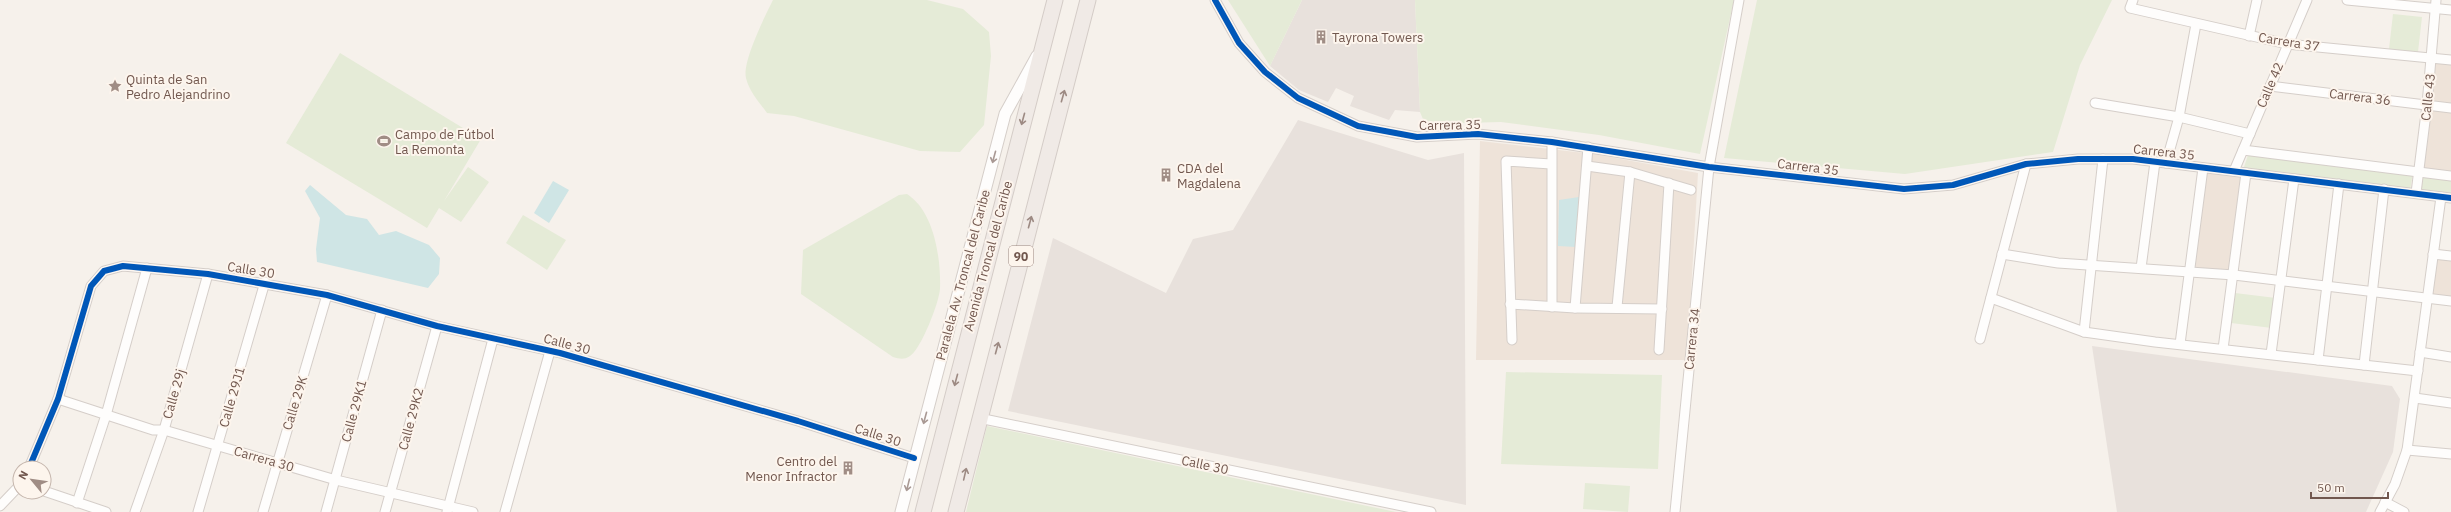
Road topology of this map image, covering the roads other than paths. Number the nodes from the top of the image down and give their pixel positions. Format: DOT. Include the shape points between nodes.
graph roads {
  1 [pos="1055,0"];
  2 [pos="1088,0"];
  3 [pos="1214,0"];
  4 [pos="1739,0"];
  5 [pos="2257,0"];
  6 [pos="2307,0"];
  7 [pos="2347,0"];
  8 [pos="2131,4"];
  9 [pos="2435,4"];
  10 [pos="2451,10"];
  11 [pos="2196,24"];
  12 [pos="2249,36"];
  13 [pos="2287,44"];
  14 [pos="1042,45"];
  15 [pos="2432,57"];
  16 [pos="2451,60"];
  17 [pos="2270,86"];
  18 [pos="2095,103"];
  19 [pos="2427,105"];
  20 [pos="2451,108"];
  21 [pos="2179,117"];
  22 [pos="2250,134"];
  23 [pos="1552,142"];
  24 [pos="1588,147"];
  25 [pos="2243,150"];
  26 [pos="2103,160"];
  27 [pos="2155,162"];
  28 [pos="2166,163"];
  29 [pos="1551,164"];
  30 [pos="2026,164"];
  31 [pos="1587,166"];
  32 [pos="1709,167"];
  33 [pos="2203,168"];
  34 [pos="2419,170"];
  35 [pos="2234,171"];
  36 [pos="1630,172"];
  37 [pos="2246,173"];
  38 [pos="2451,176"];
  39 [pos="2294,178"];
  40 [pos="1669,183"];
  41 [pos="2339,184"];
  42 [pos="1691,190"];
  43 [pos="2384,190"];
  44 [pos="2416,193"];
  45 [pos="2441,197"];
  46 [pos="2451,198"];
  47 [pos="2002,254"];
  48 [pos="2432,254"];
  49 [pos="2451,256"];
  50 [pos="2091,264"];
  51 [pos="147,268"];
  52 [pos="2141,268"];
  53 [pos="2189,272"];
  54 [pos="208,274"];
  55 [pos="2234,275"];
  56 [pos="2281,280"];
  57 [pos="265,282"];
  58 [pos="2326,286"];
  59 [pos="2372,291"];
  60 [pos="327,295"];
  61 [pos="1990,298"];
  62 [pos="2426,298"];
  63 [pos="2451,301"];
  64 [pos="1510,304"];
  65 [pos="1552,307"];
  66 [pos="1617,307"];
  67 [pos="1575,308"];
  68 [pos="1662,309"];
  69 [pos="382,310"];
  70 [pos="437,326"];
  71 [pos="2084,332"];
  72 [pos="493,339"];
  73 [pos="1980,339"];
  74 [pos="1512,340"];
  75 [pos="2180,344"];
  76 [pos="2223,349"];
  77 [pos="550,350"];
  78 [pos="1659,350"];
  79 [pos="2420,352"];
  80 [pos="2271,354"];
  81 [pos="2451,357"];
  82 [pos="2318,360"];
  83 [pos="2364,365"];
  84 [pos="2418,371"];
  85 [pos="2415,398"];
  86 [pos="58,399"];
  87 [pos="2451,403"];
  88 [pos="106,415"];
  89 [pos="979,418"];
  90 [pos="164,430"];
  91 [pos="219,446"];
  92 [pos="2407,450"];
  93 [pos="2451,454"];
  94 [pos="914,458"];
  95 [pos="32,460"];
  96 [pos="277,463"];
  97 [pos="336,480"];
  98 [pos="391,492"];
  99 [pos="12,493"];
  100 [pos="52,494"];
  101 [pos="2385,502"];
  102 [pos="78,503"];
  103 [pos="0,506"];
  104 [pos="447,509"];
  105 [pos="106,512"];
  106 [pos="135,512"];
  107 [pos="198,512"];
  108 [pos="263,512"];
  109 [pos="326,512"];
  110 [pos="385,512"];
  111 [pos="473,512"];
  112 [pos="505,512"];
  113 [pos="901,512"];
  114 [pos="923,512"];
  115 [pos="956,512"];
  116 [pos="1431,512"];
  117 [pos="1675,512"];
  118 [pos="2380,512"];
  119 [pos="2404,512"];
  1 -- 14 [label="highway, Avenida Troncal del Caribe / 90"];
  89 -- 2 [label="highway, 90, one-way"];
  3 -- 23 [label="street, Carrera 35" via="1239,44 1265,72 1298,98 1358,126 1417,137 1478,134"];
  4 -- 32 [label="street, Carrera 34"];
  5 -- 12 [label="street"];
  6 -- 13 [label="street, Calle 42"];
  7 -- 9 [label="street"];
  8 -- 11 [label="street, Carrera 37"];
  9 -- 10 [label="street"];
  9 -- 15 [label="street, Calle 43"];
  11 -- 12 [label="street, Carrera 37"];
  11 -- 21 [label="street"];
  12 -- 13 [label="street, Carrera 37"];
  13 -- 15 [label="street, Carrera 37"];
  13 -- 17 [label="street, Calle 42"];
  14 -- 94 [label="street, Paralela Av. Troncal del Caribe, one-way" via="1005,114"];
  14 -- 114 [label="highway, Avenida Troncal del Caribe / 90, one-way"];
  15 -- 16 [label="street, Carrera 37"];
  15 -- 19 [label="street, Calle 43"];
  17 -- 19 [label="street, Carrera 36"];
  17 -- 22 [label="street, Calle 42"];
  18 -- 21 [label="street"];
  19 -- 20 [label="street, Carrera 36"];
  19 -- 34 [label="street, Calle 43"];
  21 -- 22 [label="street"];
  21 -- 28 [label="street"];
  22 -- 25 [label="street, Calle 42"];
  23 -- 24 [label="street, Carrera 35"];
  23 -- 29 [label="street"];
  24 -- 31 [label="street"];
  24 -- 32 [label="street, Carrera 35"];
  25 -- 34 [label="street"];
  25 -- 35 [label="street, Calle 42"];
  26 -- 27 [label="street, Carrera 35"];
  26 -- 30 [label="street, Carrera 35" via="2078,159"];
  26 -- 50 [label="street"];
  27 -- 28 [label="street, Carrera 35"];
  27 -- 52 [label="street"];
  28 -- 33 [label="street, Carrera 35"];
  29 -- 64 [label="street" via="1506,161"];
  29 -- 65 [label="street"];
  30 -- 32 [label="street, Carrera 35" via="1953,185 1904,189"];
  30 -- 47 [label="street"];
  31 -- 36 [label="street"];
  31 -- 67 [label="street"];
  32 -- 117 [label="street, Carrera 34"];
  33 -- 35 [label="street, Carrera 35"];
  33 -- 53 [label="street"];
  34 -- 38 [label="street"];
  34 -- 44 [label="street, Calle 43"];
  35 -- 37 [label="street, Carrera 35"];
  36 -- 40 [label="street"];
  36 -- 66 [label="street"];
  37 -- 39 [label="street, Carrera 35"];
  37 -- 55 [label="street"];
  39 -- 41 [label="street, Carrera 35"];
  39 -- 56 [label="street"];
  40 -- 42 [label="street"];
  40 -- 68 [label="street"];
  41 -- 43 [label="street, Carrera 35"];
  41 -- 58 [label="street"];
  43 -- 44 [label="street, Carrera 35"];
  43 -- 59 [label="street"];
  44 -- 45 [label="street, Carrera 35"];
  45 -- 46 [label="street, Carrera 35"];
  45 -- 48 [label="street"];
  47 -- 50 [label="street" via="2058,263"];
  47 -- 61 [label="street"];
  48 -- 49 [label="street"];
  48 -- 62 [label="street"];
  50 -- 52 [label="street"];
  50 -- 71 [label="street"];
  51 -- 54 [label="street, Calle 30"];
  51 -- 86 [label="street, Calle 30" via="113,267 104,271 91,286"];
  51 -- 88 [label="street"];
  52 -- 53 [label="street"];
  53 -- 55 [label="street"];
  53 -- 75 [label="street"];
  54 -- 57 [label="street, Calle 30"];
  54 -- 90 [label="street, Calle 29j"];
  55 -- 56 [label="street"];
  55 -- 76 [label="street"];
  56 -- 58 [label="street"];
  56 -- 80 [label="street"];
  57 -- 60 [label="street, Calle 30"];
  57 -- 91 [label="street, Calle 29J1"];
  58 -- 59 [label="street"];
  58 -- 82 [label="street"];
  59 -- 62 [label="street"];
  59 -- 83 [label="street"];
  60 -- 69 [label="street, Calle 30"];
  60 -- 96 [label="street, Calle 29K"];
  61 -- 71 [label="street"];
  61 -- 73 [label="street"];
  62 -- 63 [label="street"];
  62 -- 79 [label="street"];
  64 -- 65 [label="street"];
  64 -- 74 [label="street"];
  65 -- 67 [label="street"];
  66 -- 67 [label="street"];
  66 -- 68 [label="street"];
  68 -- 78 [label="street"];
  69 -- 70 [label="street, Calle 30"];
  69 -- 97 [label="street, Calle 29K1"];
  70 -- 72 [label="street, Calle 30"];
  70 -- 98 [label="street, Calle 29K2"];
  71 -- 75 [label="street"];
  72 -- 77 [label="street, Calle 30"];
  72 -- 104 [label="street"];
  75 -- 76 [label="street"];
  76 -- 80 [label="street"];
  77 -- 94 [label="street, Calle 30" via="798,421"];
  77 -- 112 [label="street"];
  79 -- 81 [label="street"];
  79 -- 84 [label="street"];
  80 -- 82 [label="street"];
  82 -- 83 [label="street"];
  83 -- 84 [label="street"];
  84 -- 85 [label="street"];
  85 -- 87 [label="street"];
  85 -- 92 [label="street"];
  86 -- 88 [label="street, Carrera 30"];
  86 -- 95 [label="street, Calle 30"];
  88 -- 90 [label="street, Carrera 30" via="153,430"];
  88 -- 102 [label="street"];
  115 -- 89 [label="highway, 90, one-way"];
  89 -- 116 [label="street, Calle 30"];
  90 -- 91 [label="street, Carrera 30"];
  90 -- 106 [label="street, Calle 29j"];
  91 -- 96 [label="street, Carrera 30"];
  91 -- 107 [label="street, Calle 29J1"];
  92 -- 93 [label="street"];
  92 -- 101 [label="street" via="2395,484"];
  94 -- 113 [label="street, Paralela Av. Troncal del Caribe, one-way"];
  96 -- 97 [label="street, Carrera 30"];
  96 -- 108 [label="street, Calle 29K"];
  97 -- 98 [label="street, Carrera 30"];
  97 -- 109 [label="street, Calle 29K1"];
  98 -- 104 [label="street, Carrera 30"];
  98 -- 110 [label="street, Calle 29K2"];
  99 -- 103 [label="street"];
  100 -- 102 [label="street"];
  101 -- 118 [label="street"];
  101 -- 119 [label="street"];
  102 -- 105 [label="street"];
  104 -- 111 [label="street, Carrera 30"];
}
